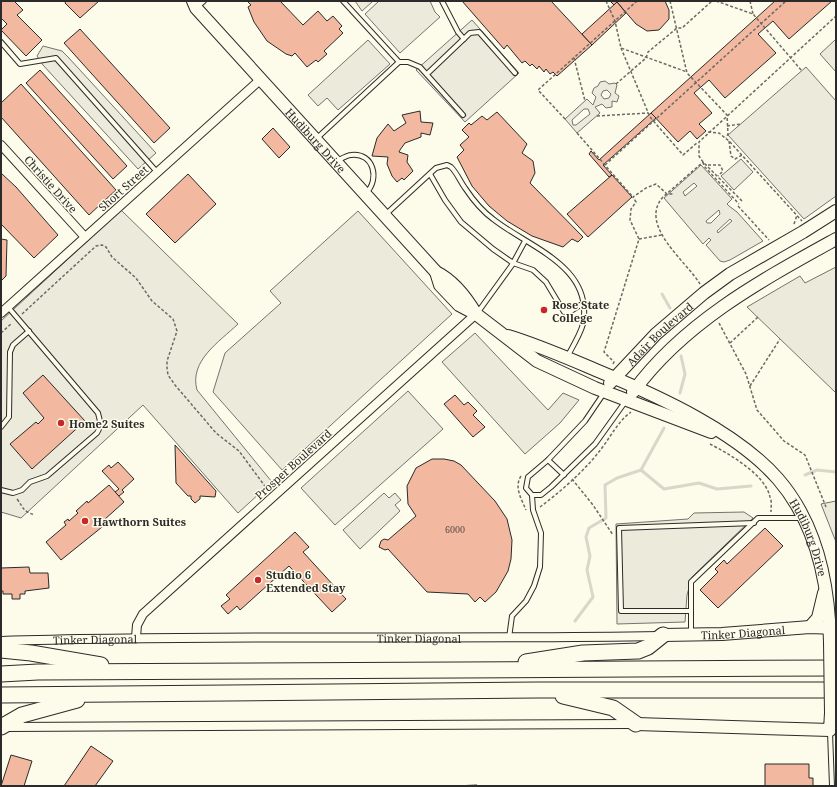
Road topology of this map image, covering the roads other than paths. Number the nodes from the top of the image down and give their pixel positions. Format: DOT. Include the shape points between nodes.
graph roads {
  1 [pos="183,1"];
  2 [pos="343,1"];
  3 [pos="442,1"];
  4 [pos="198,3"];
  5 [pos="464,39"];
  6 [pos="1,42"];
  7 [pos="399,62"];
  8 [pos="515,73"];
  9 [pos="427,74"];
  10 [pos="261,79"];
  11 [pos="463,115"];
  12 [pos="316,139"];
  13 [pos="1,145"];
  14 [pos="336,162"];
  15 [pos="157,172"];
  16 [pos="430,174"];
  17 [pos="365,193"];
  18 [pos="836,210"];
  19 [pos="385,215"];
  20 [pos="85,237"];
  21 [pos="836,239"];
  22 [pos="525,240"];
  23 [pos="513,263"];
  24 [pos="582,304"];
  25 [pos="8,306"];
  26 [pos="1,313"];
  27 [pos="476,314"];
  28 [pos="29,331"];
  29 [pos="508,336"];
  30 [pos="567,358"];
  31 [pos="610,376"];
  32 [pos="637,387"];
  33 [pos="604,392"];
  34 [pos="626,401"];
  35 [pos="1,427"];
  36 [pos="729,438"];
  37 [pos="548,460"];
  38 [pos="564,475"];
  39 [pos="1,490"];
  40 [pos="532,495"];
  41 [pos="803,518"];
  42 [pos="754,523"];
  43 [pos="825,586"];
  44 [pos="692,611"];
  45 [pos="833,627"];
  46 [pos="810,628"];
  47 [pos="691,635"];
  48 [pos="663,636"];
  49 [pos="136,637"];
  50 [pos="508,638"];
  51 [pos="1,641"];
  52 [pos="1,650"];
  53 [pos="836,668"];
  54 [pos="476,670"];
  55 [pos="143,672"];
  56 [pos="1,674"];
  57 [pos="539,690"];
  58 [pos="836,690"];
  59 [pos="107,693"];
  60 [pos="1,695"];
  61 [pos="636,724"];
  62 [pos="1,727"];
  63 [pos="833,730"];
  64 [pos="832,786"];
  1 -- 4 [label="street, Hudiburg Drive"];
  2 -- 7 [label="lane"];
  3 -- 5 [label="lane"];
  4 -- 10 [label="street, Hudiburg Drive"];
  5 -- 8 [label="lane" via="470,33 479,32"];
  5 -- 9 [label="lane"];
  6 -- 15 [label="lane" via="20,64 56,58"];
  7 -- 9 [label="lane" via="415,63"];
  7 -- 12 [label="lane"];
  9 -- 11 [label="lane"];
  10 -- 12 [label="street, Hudiburg Drive"];
  10 -- 15 [label="street, Short Street"];
  12 -- 14 [label="street, Hudiburg Drive"];
  13 -- 20 [label="street, Christie Drive"];
  14 -- 17 [label="street, Hudiburg Drive"];
  14 -- 17 [label="lane" via="351,154 368,161 375,174 373,185"];
  15 -- 20 [label="street, Short Street"];
  16 -- 19 [label="lane"];
  16 -- 22 [label="lane" via="441,165 447,164 452,167 482,210"];
  16 -- 23 [label="lane" via="461,222 493,250"];
  17 -- 19 [label="street, Hudiburg Drive"];
  18 -- 31 [label="street, Adair Boulevard" via="809,229 730,274 693,301"];
  19 -- 27 [label="street, Hudiburg Drive" via="436,272 440,284 459,304"];
  20 -- 25 [label="street, Short Street"];
  21 -- 32 [label="street, Adair Boulevard" via="774,273 729,302 669,352"];
  22 -- 23 [label="lane"];
  22 -- 24 [label="lane" via="557,261 571,274"];
  23 -- 24 [label="lane" via="533,270 546,282 564,312"];
  23 -- 27 [label="lane"];
  24 -- 30 [label="lane" via="584,314 580,333"];
  25 -- 26 [label="street, Short Street"];
  25 -- 28 [label="lane"];
  27 -- 29 [label="street, Hudiburg Drive"];
  27 -- 49 [label="street, Prosper Boulevard" via="142,614 137,625"];
  28 -- 35 [label="lane" via="13,345 10,352 9,417"];
  28 -- 39 [label="lane" via="98,413 101,425 97,433 47,476 30,482 22,490 13,493"];
  29 -- 30 [label="street, Hudiburg Drive"];
  29 -- 33 [label="street, Hudiburg Drive" via="537,361"];
  30 -- 31 [label="street, Hudiburg Drive"];
  31 -- 32 [label="street, Hudiburg Drive"];
  31 -- 33 [label="street, Adair Boulevard"];
  32 -- 34 [label="street, Adair Boulevard"];
  32 -- 36 [label="street, Hudiburg Drive" via="686,411"];
  33 -- 34 [label="street, Hudiburg Drive"];
  33 -- 37 [label="lane, Adair Boulevard" via="585,421"];
  34 -- 36 [label="street, Hudiburg Drive"];
  34 -- 38 [label="lane, Adair Boulevard" via="595,444"];
  36 -- 41 [label="street, Hudiburg Drive" via="754,456 778,479"];
  37 -- 38 [label="lane"];
  37 -- 40 [label="lane, Adair Boulevard" via="528,478 526,488"];
  38 -- 40 [label="lane, Adair Boulevard" via="541,495"];
  40 -- 50 [label="lane, Adair Boulevard" via="533,510 541,533 540,567 526,601 512,616"];
  41 -- 42 [label="lane" via="758,518"];
  41 -- 43 [label="street, Hudiburg Drive" via="814,540"];
  42 -- 44 [label="lane" via="691,582"];
  42 -- 44 [label="lane" via="619,528 621,611"];
  43 -- 45 [label="street, Hudiburg Drive"];
  43 -- 46 [label="street" via="820,613"];
  44 -- 47 [label="lane"];
  45 -- 46 [label="street, Tinker Diagonal"];
  45 -- 63 [label="street, Hudiburg Drive, bridge" via="830,642"];
  46 -- 47 [label="street, Tinker Diagonal"];
  47 -- 48 [label="street, Tinker Diagonal"];
  48 -- 50 [label="street, Tinker Diagonal"];
  48 -- 54 [label="highway" via="638,651 583,653"];
  49 -- 50 [label="street, Tinker Diagonal"];
  49 -- 51 [label="street, Tinker Diagonal"];
  52 -- 55 [label="highway"];
  53 -- 54 [label="highway"];
  54 -- 55 [label="highway"];
  55 -- 56 [label="highway"];
  57 -- 58 [label="highway"];
  57 -- 59 [label="highway"];
  57 -- 61 [label="highway" via="613,708"];
  59 -- 60 [label="highway"];
  59 -- 62 [label="highway" via="30,712"];
  61 -- 62 [label="street"];
  61 -- 63 [label="street"];
  63 -- 64 [label="lane, Hudiburg Drive"];
}
